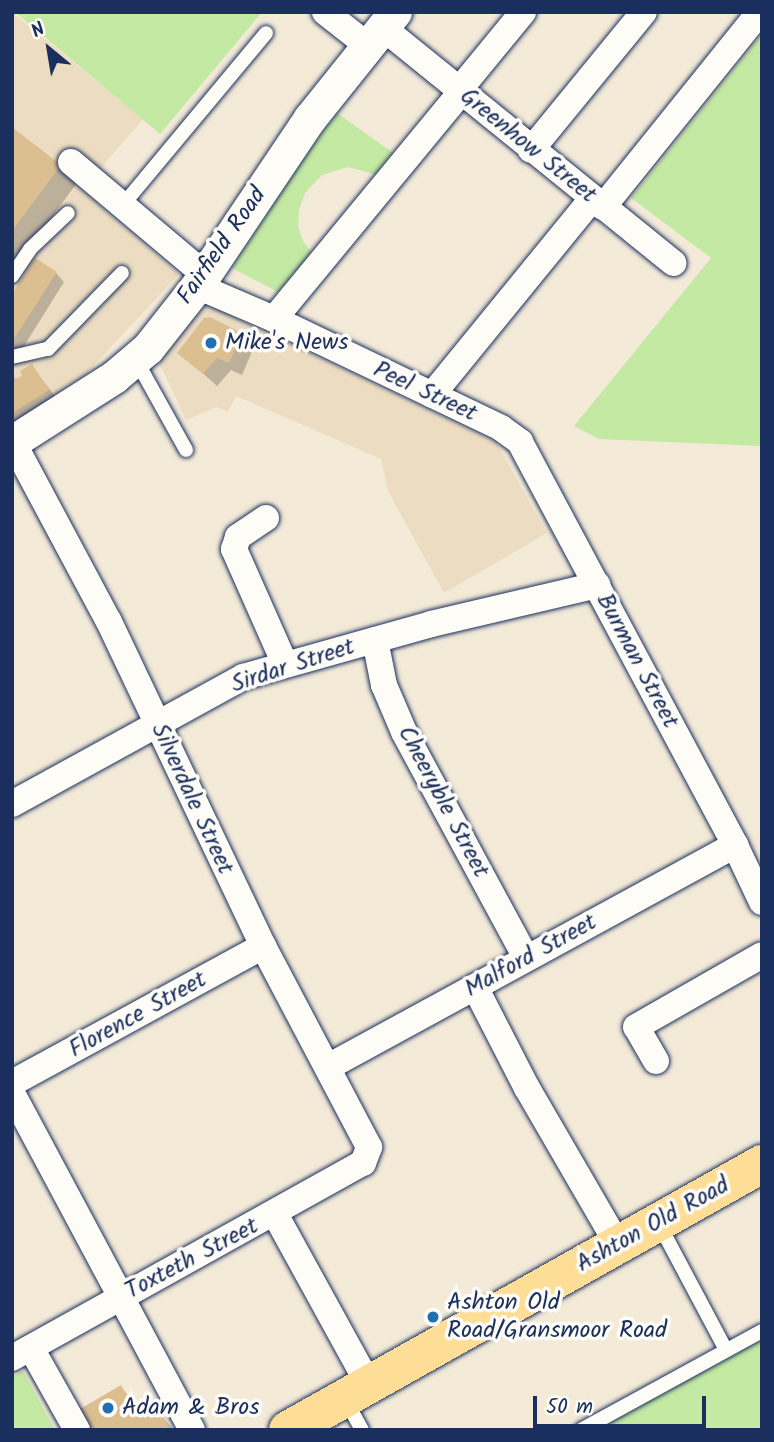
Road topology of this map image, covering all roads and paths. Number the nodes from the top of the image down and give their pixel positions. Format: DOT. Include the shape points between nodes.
graph roads {
  1 [pos="325,12"];
  2 [pos="523,12"];
  3 [pos="644,12"];
  4 [pos="761,12"];
  5 [pos="382,28"];
  6 [pos="265,33"];
  7 [pos="460,91"];
  8 [pos="531,150"];
  9 [pos="71,162"];
  10 [pos="598,203"];
  11 [pos="122,206"];
  12 [pos="68,213"];
  13 [pos="673,263"];
  14 [pos="122,273"];
  15 [pos="12,276"];
  16 [pos="201,281"];
  17 [pos="274,319"];
  18 [pos="12,357"];
  19 [pos="136,360"];
  20 [pos="432,395"];
  21 [pos="500,428"];
  22 [pos="12,442"];
  23 [pos="186,450"];
  24 [pos="266,518"];
  25 [pos="597,585"];
  26 [pos="374,640"];
  27 [pos="285,664"];
  28 [pos="157,723"];
  29 [pos="12,804"];
  30 [pos="735,845"];
  31 [pos="762,902"];
  32 [pos="263,946"];
  33 [pos="762,954"];
  34 [pos="526,958"];
  35 [pos="475,987"];
  36 [pos="656,1061"];
  37 [pos="327,1067"];
  38 [pos="12,1083"];
  39 [pos="12,1093"];
  40 [pos="368,1156"];
  41 [pos="762,1164"];
  42 [pos="275,1214"];
  43 [pos="658,1223"];
  44 [pos="618,1245"];
  45 [pos="121,1297"];
  46 [pos="762,1331"];
  47 [pos="726,1350"];
  48 [pos="22,1353"];
  49 [pos="359,1404"];
  50 [pos="77,1430"];
  51 [pos="192,1430"];
  52 [pos="288,1430"];
  53 [pos="581,1430"];
  1 -- 5 [label="street, Greenhow Street"];
  2 -- 7 [label="street"];
  3 -- 8 [label="street"];
  4 -- 10 [label="street"];
  5 -- 7 [label="street, Greenhow Street"];
  5 -- 16 [label="street, Fairfield Road" via="288,148"];
  6 -- 11 [label="lane"];
  7 -- 8 [label="street, Greenhow Street"];
  7 -- 17 [label="street"];
  8 -- 10 [label="street, Greenhow Street"];
  9 -- 11 [label="street, Peel Street"];
  10 -- 13 [label="street, Greenhow Street"];
  10 -- 20 [label="street"];
  11 -- 16 [label="street, Peel Street"];
  12 -- 15 [label="lane" via="30,250"];
  14 -- 18 [label="lane" via="48,349"];
  16 -- 17 [label="street, Peel Street"];
  16 -- 19 [label="street, Fairfield Road"];
  17 -- 20 [label="street, Peel Street"];
  19 -- 22 [label="street, Fairfield Road"];
  19 -- 23 [label="lane"];
  20 -- 21 [label="street, Peel Street"];
  21 -- 25 [label="street, Burman Street" via="520,442"];
  22 -- 28 [label="street, Silverdale Street" via="109,622"];
  24 -- 27 [label="street" via="237,537 234,549"];
  25 -- 26 [label="street, Sirdar Street"];
  25 -- 30 [label="street, Burman Street"];
  26 -- 27 [label="street, Sirdar Street"];
  26 -- 34 [label="street, Cheeryble Street" via="384,685 400,723"];
  27 -- 28 [label="street, Sirdar Street" via="243,677"];
  28 -- 29 [label="street, Sirdar Street"];
  28 -- 32 [label="street, Silverdale Street"];
  30 -- 31 [label="street, Burman Street"];
  30 -- 34 [label="street, Malford Street"];
  32 -- 37 [label="street, Silverdale Street"];
  32 -- 38 [label="street, Florence Street"];
  33 -- 36 [label="street" via="636,1027"];
  34 -- 35 [label="street, Malford Street"];
  35 -- 37 [label="street, Malford Street"];
  35 -- 44 [label="street"];
  37 -- 40 [label="street, Silverdale Street" via="369,1147"];
  39 -- 45 [label="street"];
  40 -- 42 [label="street, Toxteth Street"];
  41 -- 43 [label="highway, Ashton Old Road"];
  42 -- 45 [label="street, Toxteth Street"];
  42 -- 49 [label="street"];
  43 -- 44 [label="highway, Ashton Old Road"];
  43 -- 47 [label="lane"];
  44 -- 49 [label="highway, Ashton Old Road"];
  45 -- 48 [label="street, Toxteth Street"];
  45 -- 51 [label="street"];
  46 -- 47 [label="lane"];
  47 -- 53 [label="lane"];
  48 -- 50 [label="street"];
  49 -- 52 [label="highway, Ashton Old Road"];
}
